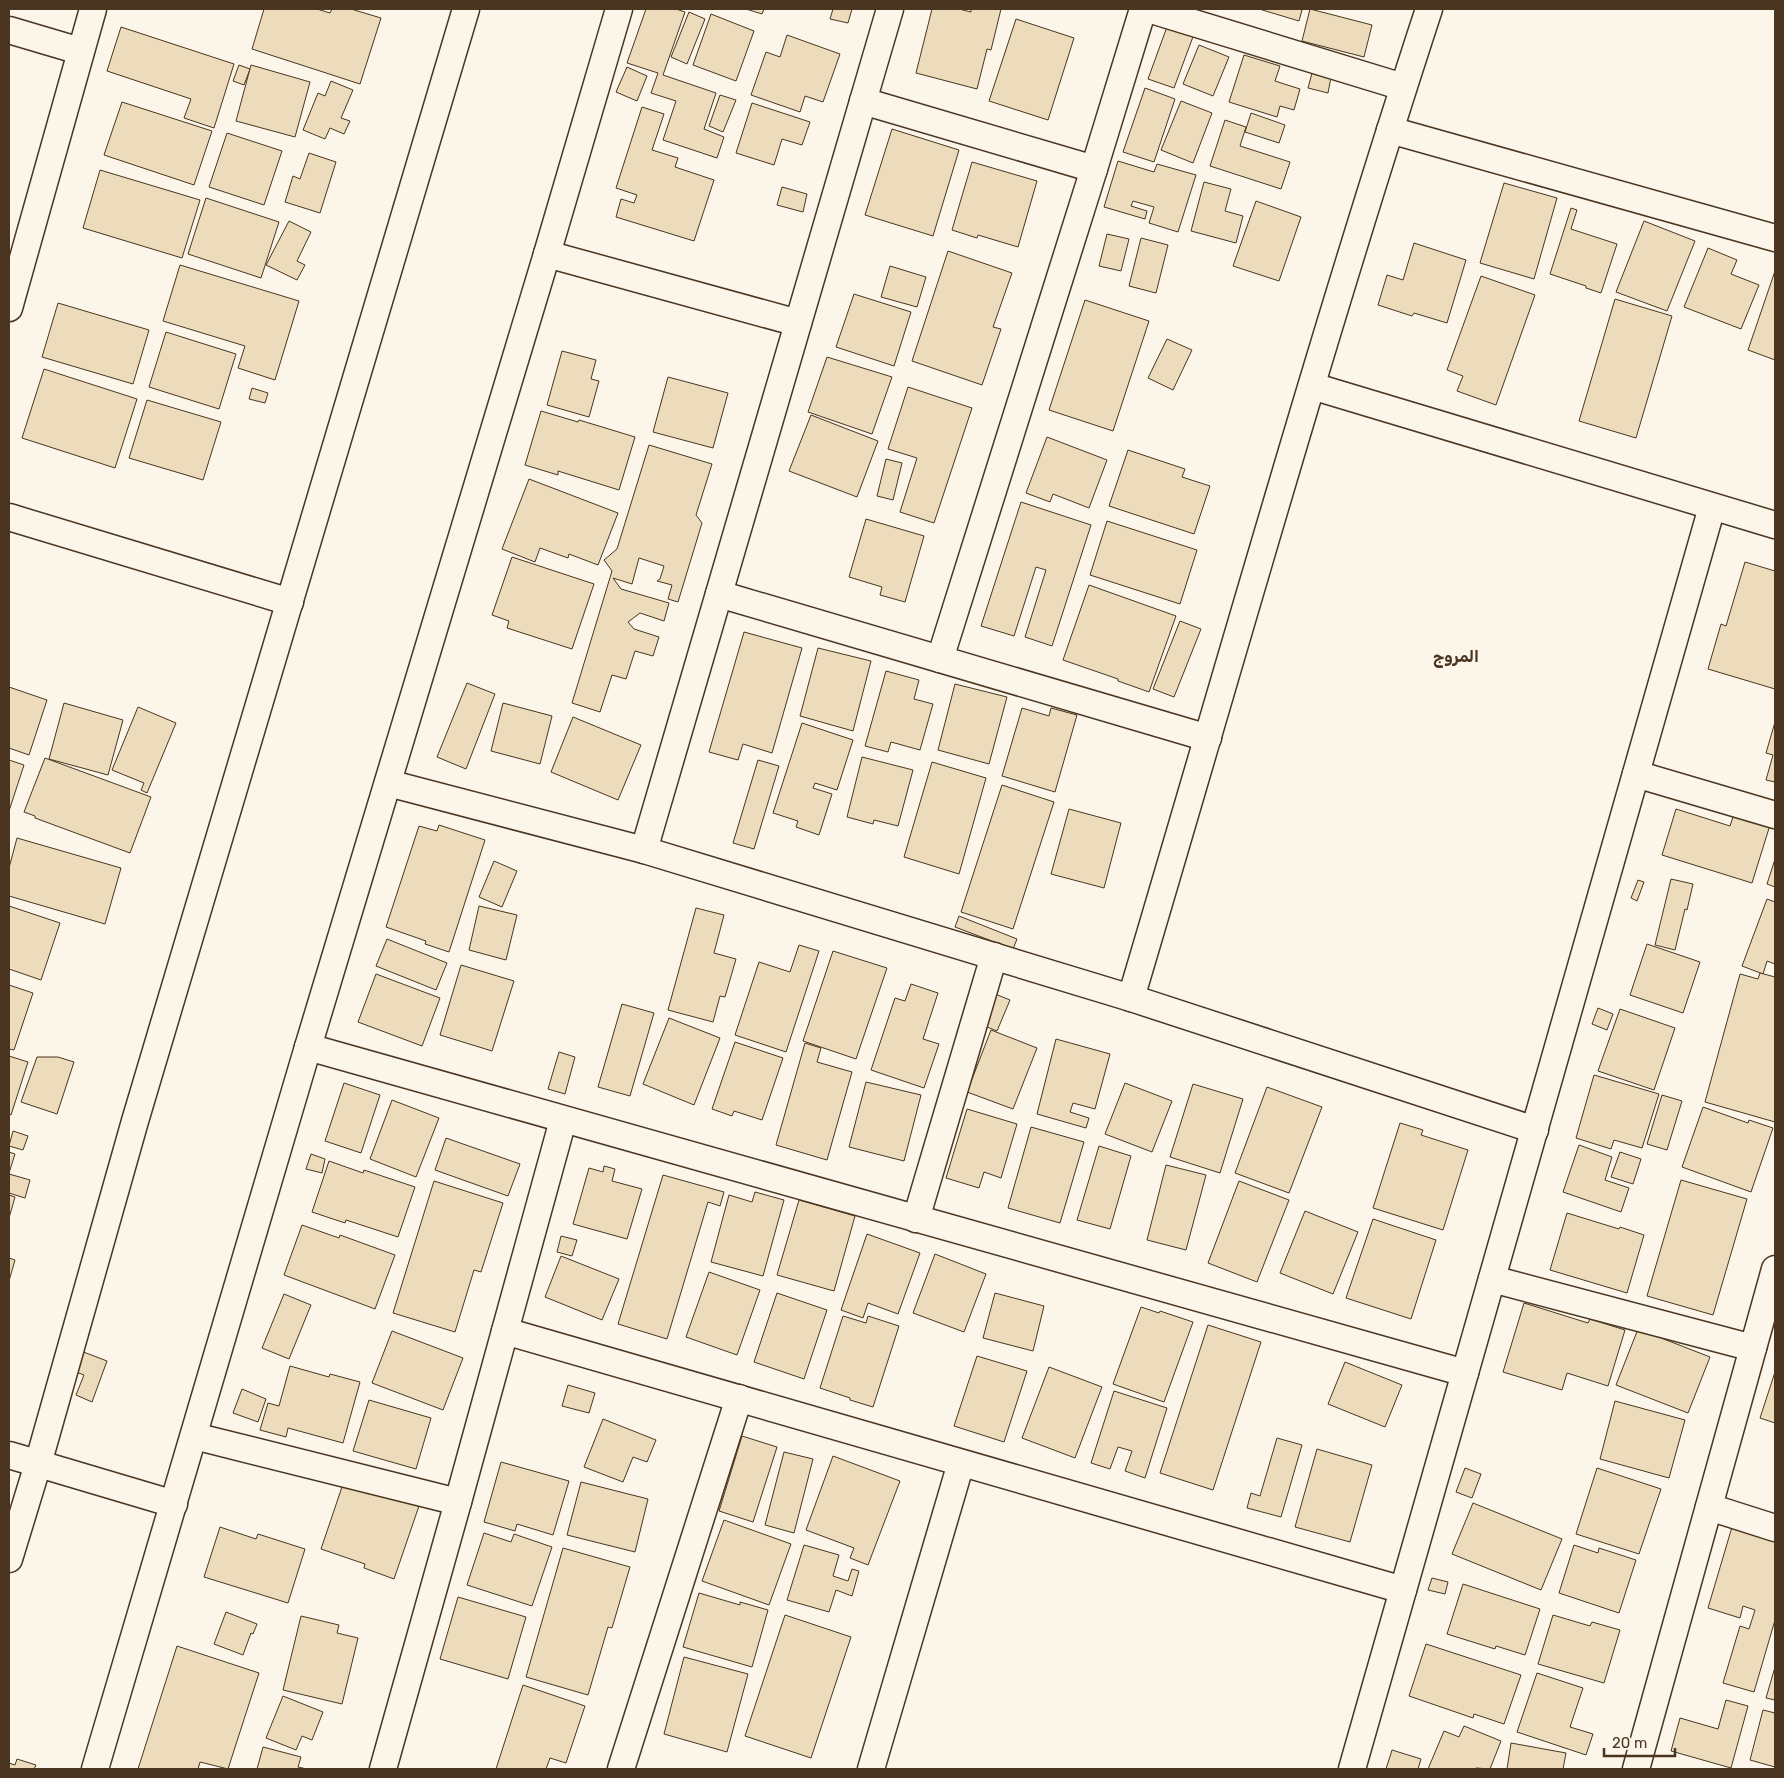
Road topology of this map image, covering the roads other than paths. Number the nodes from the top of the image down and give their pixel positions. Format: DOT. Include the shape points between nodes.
graph roads {
  1 [pos="93,9"];
  2 [pos="466,9"];
  3 [pos="619,9"];
  4 [pos="890,9"];
  5 [pos="1142,9"];
  6 [pos="1148,9"];
  7 [pos="1429,9"];
  8 [pos="9,30"];
  9 [pos="80,51"];
  10 [pos="1403,88"];
  11 [pos="863,101"];
  12 [pos="1390,130"];
  13 [pos="1094,169"];
  14 [pos="1775,238"];
  15 [pos="547,254"];
  16 [pos="9,308"];
  17 [pos="798,323"];
  18 [pos="1312,386"];
  19 [pos="1712,507"];
  20 [pos="9,517"];
  21 [pos="1775,525"];
  22 [pos="719,594"];
  23 [pos="290,602"];
  24 [pos="940,659"];
  25 [pos="1208,738"];
  26 [pos="1636,774"];
  27 [pos="388,783"];
  28 [pos="1775,815"];
  29 [pos="644,850"];
  30 [pos="994,956"];
  31 [pos="1132,998"];
  32 [pos="308,1047"];
  33 [pos="562,1120"];
  34 [pos="1535,1130"];
  35 [pos="916,1219"];
  36 [pos="1775,1269"];
  37 [pos="1492,1279"];
  38 [pos="505,1331"];
  39 [pos="1753,1348"];
  40 [pos="1465,1373"];
  41 [pos="739,1398"];
  42 [pos="194,1436"];
  43 [pos="9,1455"];
  44 [pos="961,1463"];
  45 [pos="38,1464"];
  46 [pos="458,1502"];
  47 [pos="174,1504"];
  48 [pos="1709,1508"];
  49 [pos="1775,1528"];
  50 [pos="9,1559"];
  51 [pos="1403,1590"];
  52 [pos="95,1769"];
  53 [pos="383,1769"];
  54 [pos="621,1769"];
  55 [pos="871,1769"];
  56 [pos="1352,1769"];
  57 [pos="1636,1769"];
  1 -- 9 [label="street"];
  2 -- 23 [label="street"];
  3 -- 15 [label="street"];
  4 -- 11 [label="street"];
  5 -- 13 [label="street"];
  6 -- 10 [label="street"];
  7 -- 10 [label="street"];
  8 -- 9 [label="street"];
  9 -- 16 [label="street"];
  10 -- 12 [label="street"];
  11 -- 13 [label="street"];
  11 -- 17 [label="street"];
  12 -- 14 [label="street"];
  12 -- 18 [label="street"];
  13 -- 24 [label="street"];
  15 -- 17 [label="street"];
  15 -- 27 [label="street"];
  17 -- 22 [label="street"];
  18 -- 19 [label="street"];
  18 -- 25 [label="street"];
  19 -- 21 [label="street"];
  19 -- 26 [label="street"];
  20 -- 23 [label="street"];
  22 -- 24 [label="street"];
  22 -- 29 [label="street"];
  23 -- 45 [label="street" via="135,1120"];
  24 -- 25 [label="street"];
  25 -- 31 [label="street"];
  26 -- 28 [label="street"];
  26 -- 34 [label="street"];
  27 -- 29 [label="street"];
  27 -- 32 [label="street"];
  29 -- 30 [label="street"];
  30 -- 31 [label="street"];
  30 -- 35 [label="street"];
  31 -- 34 [label="street"];
  32 -- 33 [label="street"];
  32 -- 42 [label="street"];
  33 -- 35 [label="street"];
  33 -- 38 [label="street"];
  34 -- 37 [label="street"];
  35 -- 40 [label="street"];
  36 -- 39 [label="street"];
  37 -- 39 [label="street"];
  37 -- 40 [label="street"];
  38 -- 41 [label="street"];
  38 -- 46 [label="street"];
  39 -- 48 [label="street"];
  40 -- 51 [label="street"];
  41 -- 44 [label="street"];
  41 -- 54 [label="street"];
  42 -- 46 [label="street"];
  42 -- 47 [label="street"];
  43 -- 45 [label="street"];
  44 -- 51 [label="street"];
  44 -- 55 [label="street"];
  45 -- 47 [label="street"];
  45 -- 50 [label="street"];
  46 -- 53 [label="street"];
  47 -- 52 [label="street"];
  48 -- 49 [label="street"];
  48 -- 57 [label="street"];
  51 -- 56 [label="street"];
}
